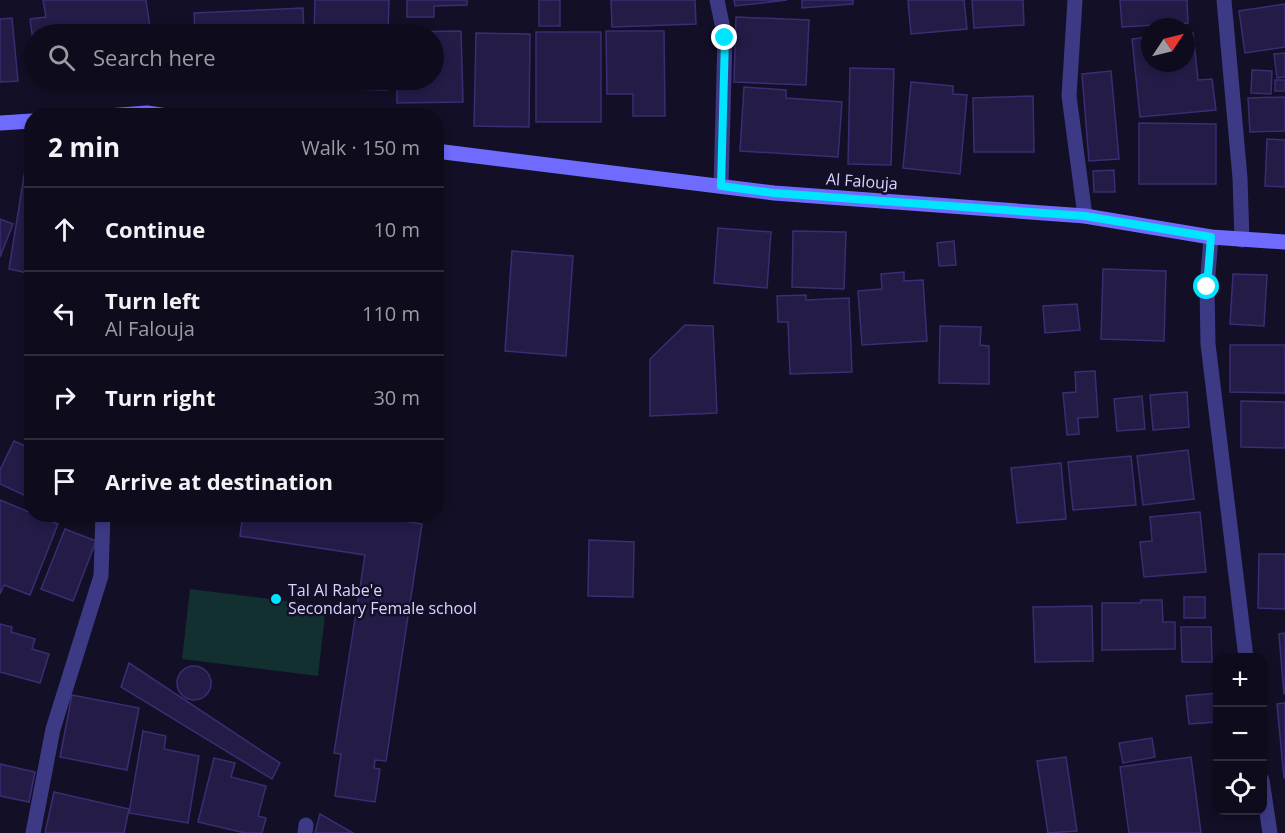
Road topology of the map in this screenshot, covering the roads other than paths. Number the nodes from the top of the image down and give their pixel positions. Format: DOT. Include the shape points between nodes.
graph roads {
  1 [pos="717,0"];
  2 [pos="1075,0"];
  3 [pos="1224,0"];
  4 [pos="24,122"];
  5 [pos="0,123"];
  6 [pos="444,152"];
  7 [pos="721,186"];
  8 [pos="1085,216"];
  9 [pos="1211,237"];
  10 [pos="1242,240"];
  11 [pos="1285,242"];
  12 [pos="103,522"];
  13 [pos="1246,653"];
  14 [pos="1267,810"];
  15 [pos="33,833"];
  16 [pos="1270,833"];
  1 -- 7 [label="street" via="725,38"];
  2 -- 8 [label="street" via="1069,96"];
  3 -- 10 [label="street"];
  4 -- 5 [label="main road"];
  6 -- 7 [label="main road, Al Falouja"];
  7 -- 8 [label="main road, Al Falouja"];
  8 -- 9 [label="main road, Al Falouja"];
  9 -- 10 [label="main road, Al Falouja"];
  9 -- 13 [label="street" via="1208,344"];
  10 -- 11 [label="main road, Al Falouja"];
  12 -- 15 [label="street" via="101,576 53,729"];
  14 -- 16 [label="street"];
}
